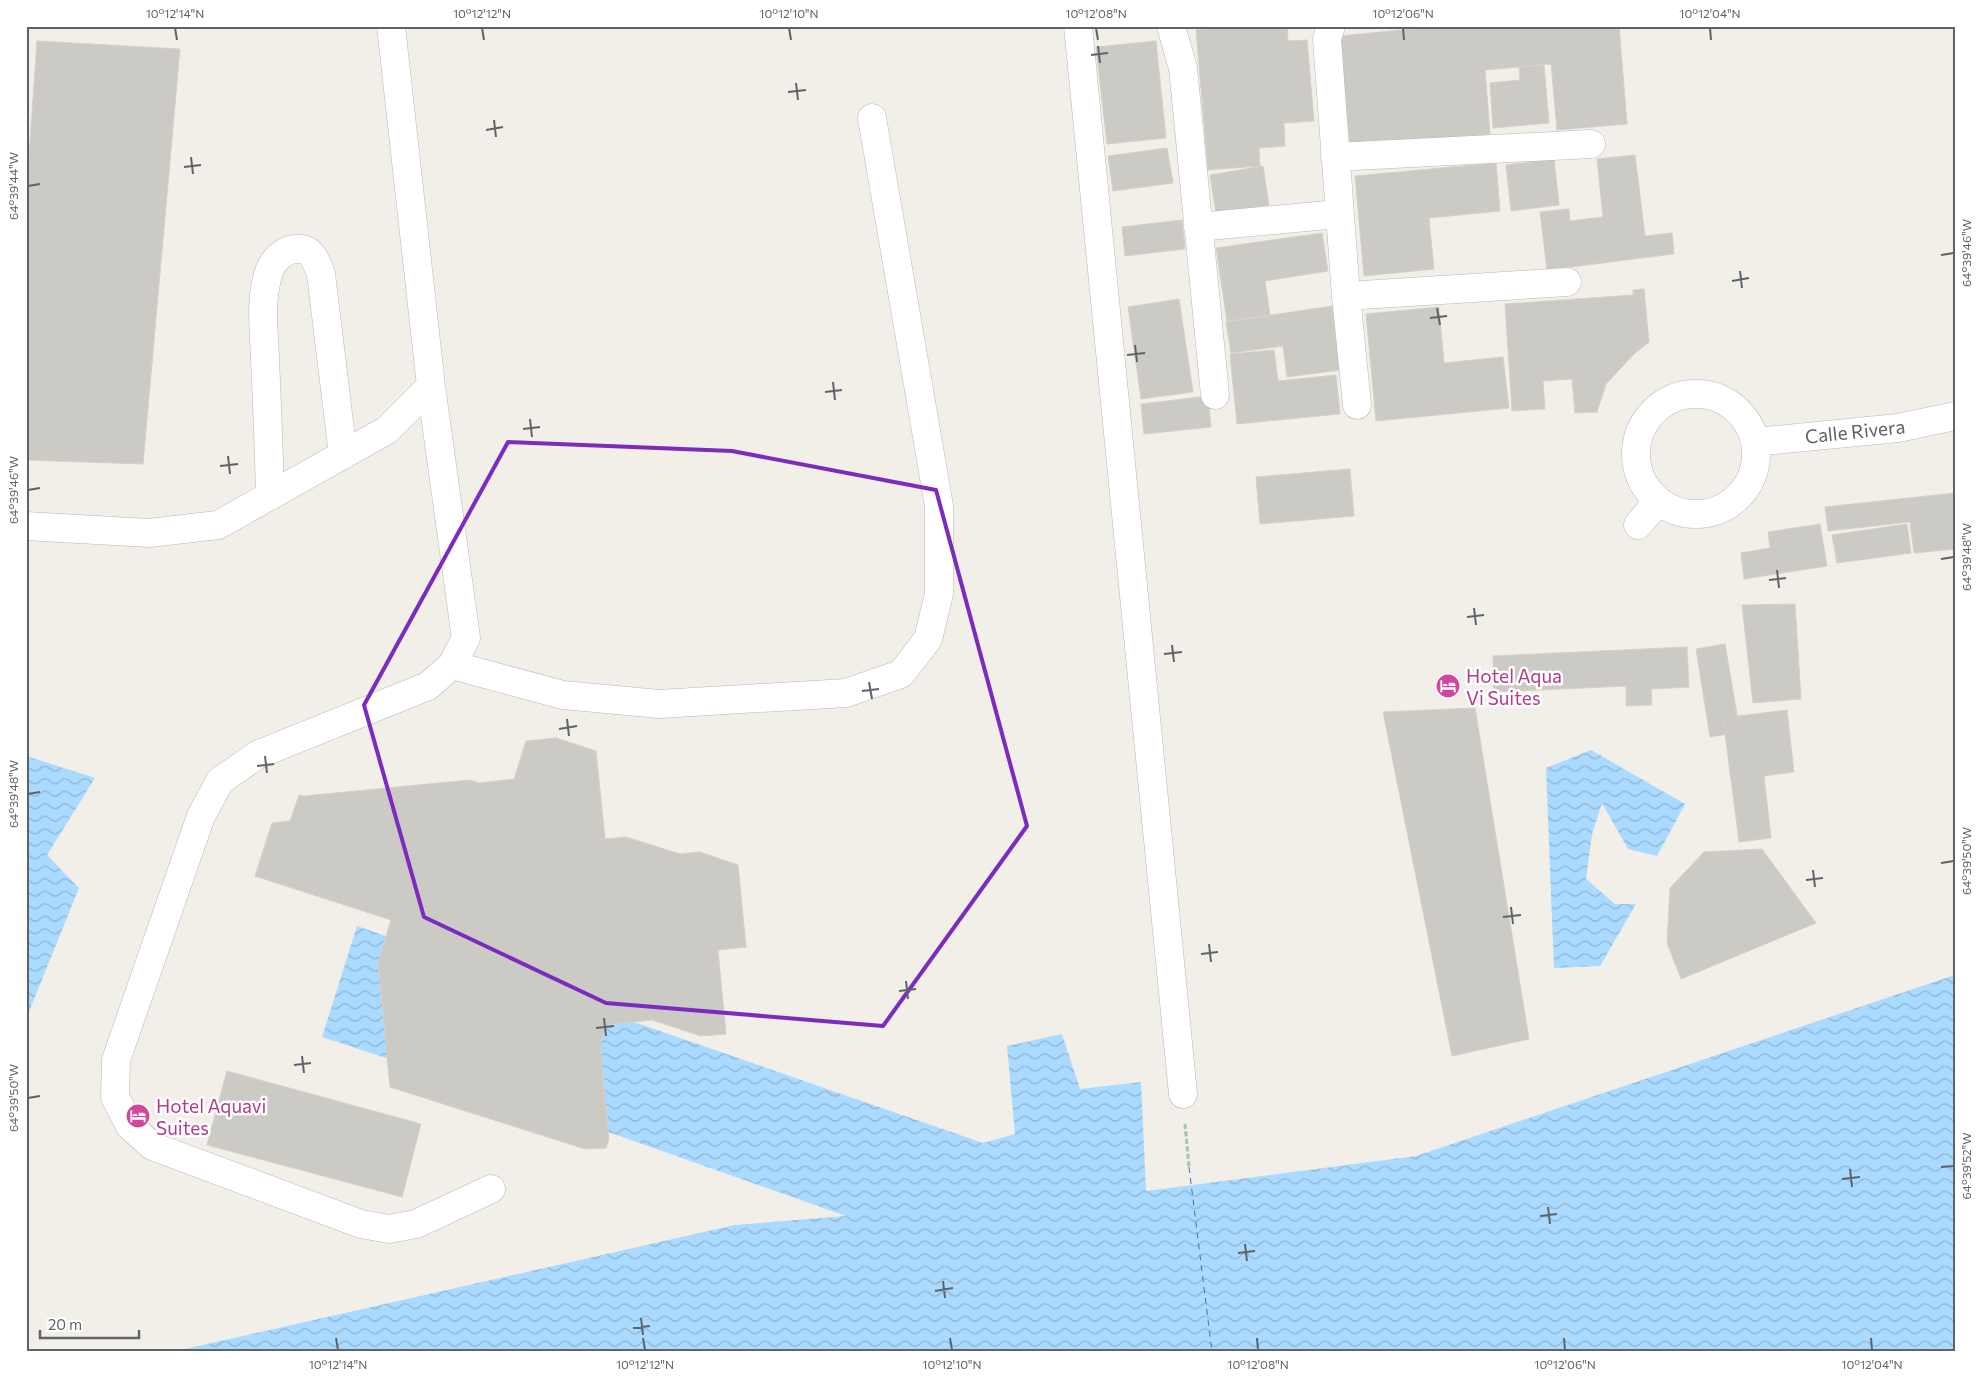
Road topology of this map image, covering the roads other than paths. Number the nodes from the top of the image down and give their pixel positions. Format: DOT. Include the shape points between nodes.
graph roads {
  1 [pos="391,26"];
  2 [pos="1078,26"];
  3 [pos="1171,26"];
  4 [pos="1331,26"];
  5 [pos="872,118"];
  6 [pos="1590,144"];
  7 [pos="1335,156"];
  8 [pos="1340,214"];
  9 [pos="1198,227"];
  10 [pos="1567,282"];
  11 [pos="1346,296"];
  12 [pos="431,386"];
  13 [pos="1215,395"];
  14 [pos="1357,404"];
  15 [pos="1955,416"];
  16 [pos="1755,442"];
  17 [pos="343,454"];
  18 [pos="270,496"];
  19 [pos="1658,501"];
  20 [pos="1638,525"];
  21 [pos="26,526"];
  22 [pos="452,664"];
  23 [pos="1183,1094"];
  24 [pos="491,1189"];
  1 -- 12 [label="street"];
  2 -- 23 [label="street"];
  3 -- 9 [label="street" via="1183,68"];
  4 -- 7 [label="street" via="1327,39"];
  5 -- 22 [label="street" via="939,506 939,594 928,640 901,674 846,693 659,704 563,695"];
  6 -- 7 [label="street"];
  7 -- 8 [label="street"];
  8 -- 9 [label="street"];
  8 -- 11 [label="street"];
  9 -- 13 [label="street"];
  10 -- 11 [label="street"];
  11 -- 14 [label="street"];
  12 -- 17 [label="street" via="387,430"];
  12 -- 22 [label="street" via="466,638"];
  15 -- 16 [label="street, Calle Rivera" via="1898,428"];
  16 -- 19 [label="street" via="1755,462 1749,482 1736,499 1718,510 1697,514 1676,511"];
  16 -- 19 [label="street" via="1748,423 1735,408 1720,398 1682,395 1664,402 1650,414 1640,431 1635,450 1645,487"];
  17 -- 18 [label="street"];
  17 -- 18 [label="street" via="321,274 309,251 286,252 275,259 265,290"];
  18 -- 21 [label="street" via="218,525 149,533"];
  19 -- 20 [label="street"];
  22 -- 24 [label="street" via="428,686 257,755 220,781 201,816 116,1060 115,1097 130,1126 152,1146 361,1224 389,1229 416,1224"];
}
